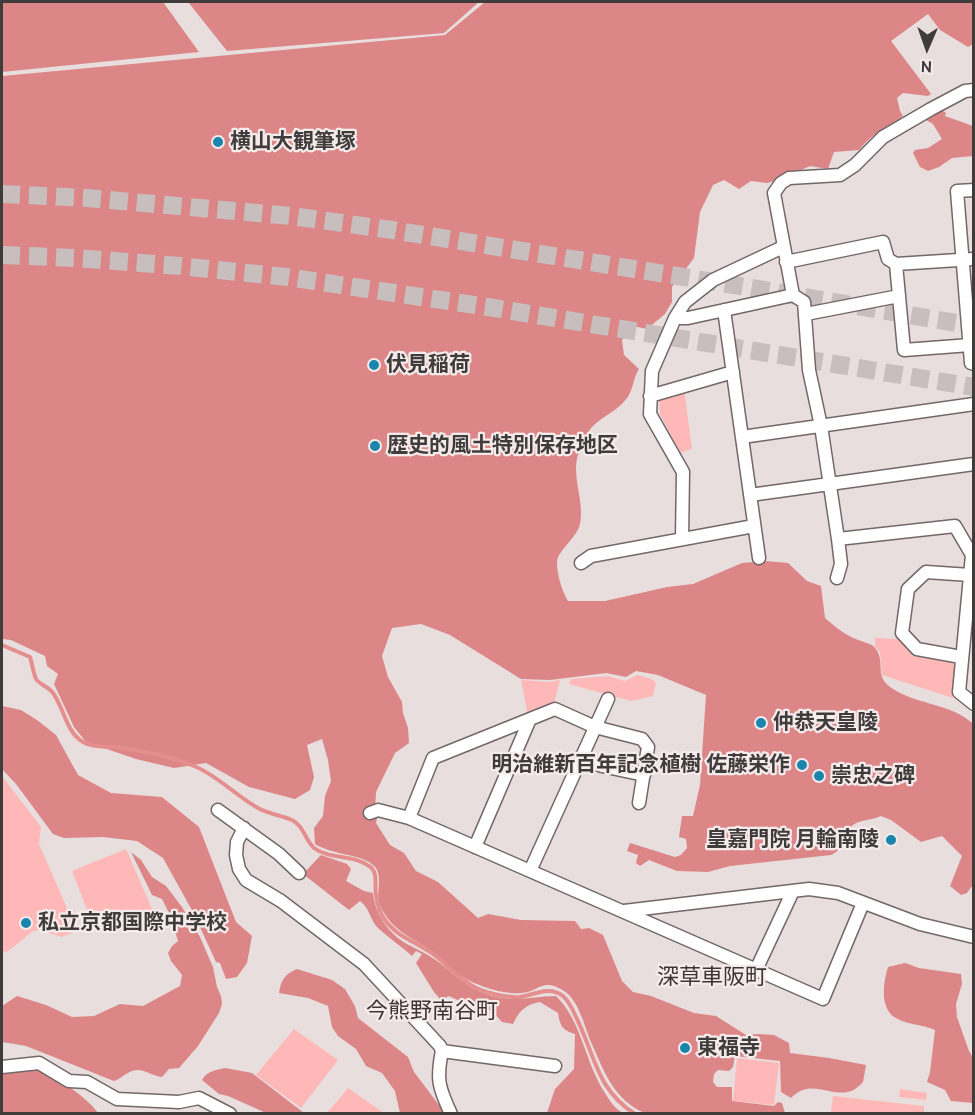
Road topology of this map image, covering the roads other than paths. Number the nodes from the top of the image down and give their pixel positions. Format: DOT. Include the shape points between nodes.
graph roads {
  1 [pos="974,90"];
  2 [pos="974,190"];
  3 [pos="783,247"];
  4 [pos="968,259"];
  5 [pos="786,262"];
  6 [pos="896,264"];
  7 [pos="793,295"];
  8 [pos="899,296"];
  9 [pos="724,310"];
  10 [pos="806,314"];
  11 [pos="675,318"];
  12 [pos="970,345"];
  13 [pos="974,364"];
  14 [pos="733,372"];
  15 [pos="650,396"];
  16 [pos="974,404"];
  17 [pos="821,426"];
  18 [pos="742,437"];
  19 [pos="974,464"];
  20 [pos="829,484"];
  21 [pos="750,495"];
  22 [pos="754,526"];
  23 [pos="682,539"];
  24 [pos="838,539"];
  25 [pos="973,555"];
  26 [pos="759,558"];
  27 [pos="581,563"];
  28 [pos="970,575"];
  29 [pos="837,578"];
  30 [pos="961,657"];
  31 [pos="608,699"];
  32 [pos="974,704"];
  33 [pos="530,720"];
  34 [pos="595,727"];
  35 [pos="581,757"];
  36 [pos="644,775"];
  37 [pos="639,803"];
  38 [pos="218,810"];
  39 [pos="370,813"];
  40 [pos="409,818"];
  41 [pos="244,828"];
  42 [pos="475,847"];
  43 [pos="530,871"];
  44 [pos="299,873"];
  45 [pos="793,891"];
  46 [pos="863,903"];
  47 [pos="622,912"];
  48 [pos="974,937"];
  49 [pos="756,970"];
  50 [pos="442,1051"];
  51 [pos="555,1066"];
  52 [pos="2,1067"];
  53 [pos="177,1108"];
  54 [pos="230,1113"];
  55 [pos="451,1113"];
  1 -- 3 [label="street" via="965,91 884,137 840,175 789,178 781,183 774,193"];
  2 -- 4 [label="street" via="957,191"];
  3 -- 5 [label="street"];
  3 -- 11 [label="street" via="713,280 685,302"];
  4 -- 6 [label="street"];
  4 -- 12 [label="street"];
  5 -- 6 [label="street" via="884,242 888,259"];
  5 -- 7 [label="street"];
  6 -- 8 [label="street"];
  7 -- 9 [label="street"];
  7 -- 10 [label="street" via="804,302"];
  8 -- 10 [label="street"];
  8 -- 12 [label="street" via="904,350"];
  9 -- 11 [label="street"];
  9 -- 14 [label="street"];
  10 -- 17 [label="street" via="809,370"];
  11 -- 15 [label="street" via="652,371"];
  12 -- 13 [label="street"];
  14 -- 15 [label="street"];
  14 -- 18 [label="street"];
  15 -- 23 [label="street" via="650,414 683,472"];
  16 -- 17 [label="street"];
  17 -- 18 [label="street"];
  17 -- 20 [label="street"];
  18 -- 21 [label="street"];
  19 -- 20 [label="street"];
  20 -- 21 [label="street"];
  20 -- 24 [label="street"];
  21 -- 22 [label="street"];
  22 -- 23 [label="street"];
  22 -- 26 [label="street"];
  23 -- 27 [label="street" via="591,556"];
  24 -- 25 [label="street" via="955,526"];
  24 -- 29 [label="street" via="841,564"];
  25 -- 28 [label="street"];
  28 -- 30 [label="street"];
  28 -- 30 [label="street" via="926,572 908,589 902,633 917,649"];
  30 -- 32 [label="street" via="959,692"];
  31 -- 34 [label="street"];
  33 -- 34 [label="street" via="555,710"];
  33 -- 40 [label="street" via="433,758"];
  33 -- 42 [label="street"];
  34 -- 35 [label="street"];
  34 -- 36 [label="street" via="642,739 648,747"];
  35 -- 36 [label="street"];
  35 -- 43 [label="street"];
  36 -- 37 [label="street"];
  38 -- 41 [label="street"];
  39 -- 40 [label="street" via="378,810"];
  40 -- 42 [label="street"];
  41 -- 44 [label="street"];
  41 -- 50 [label="street" via="236,855 246,880 281,901 364,964"];
  42 -- 43 [label="street"];
  43 -- 47 [label="street"];
  45 -- 46 [label="street" via="825,889"];
  45 -- 47 [label="street"];
  45 -- 49 [label="street"];
  46 -- 48 [label="street" via="920,924"];
  46 -- 49 [label="street" via="822,999"];
  47 -- 49 [label="street"];
  50 -- 51 [label="street"];
  50 -- 55 [label="street" via="440,1089"];
  52 -- 53 [label="street" via="39,1062 69,1081 87,1082 117,1099"];
  53 -- 54 [label="street" via="199,1098"];
}
